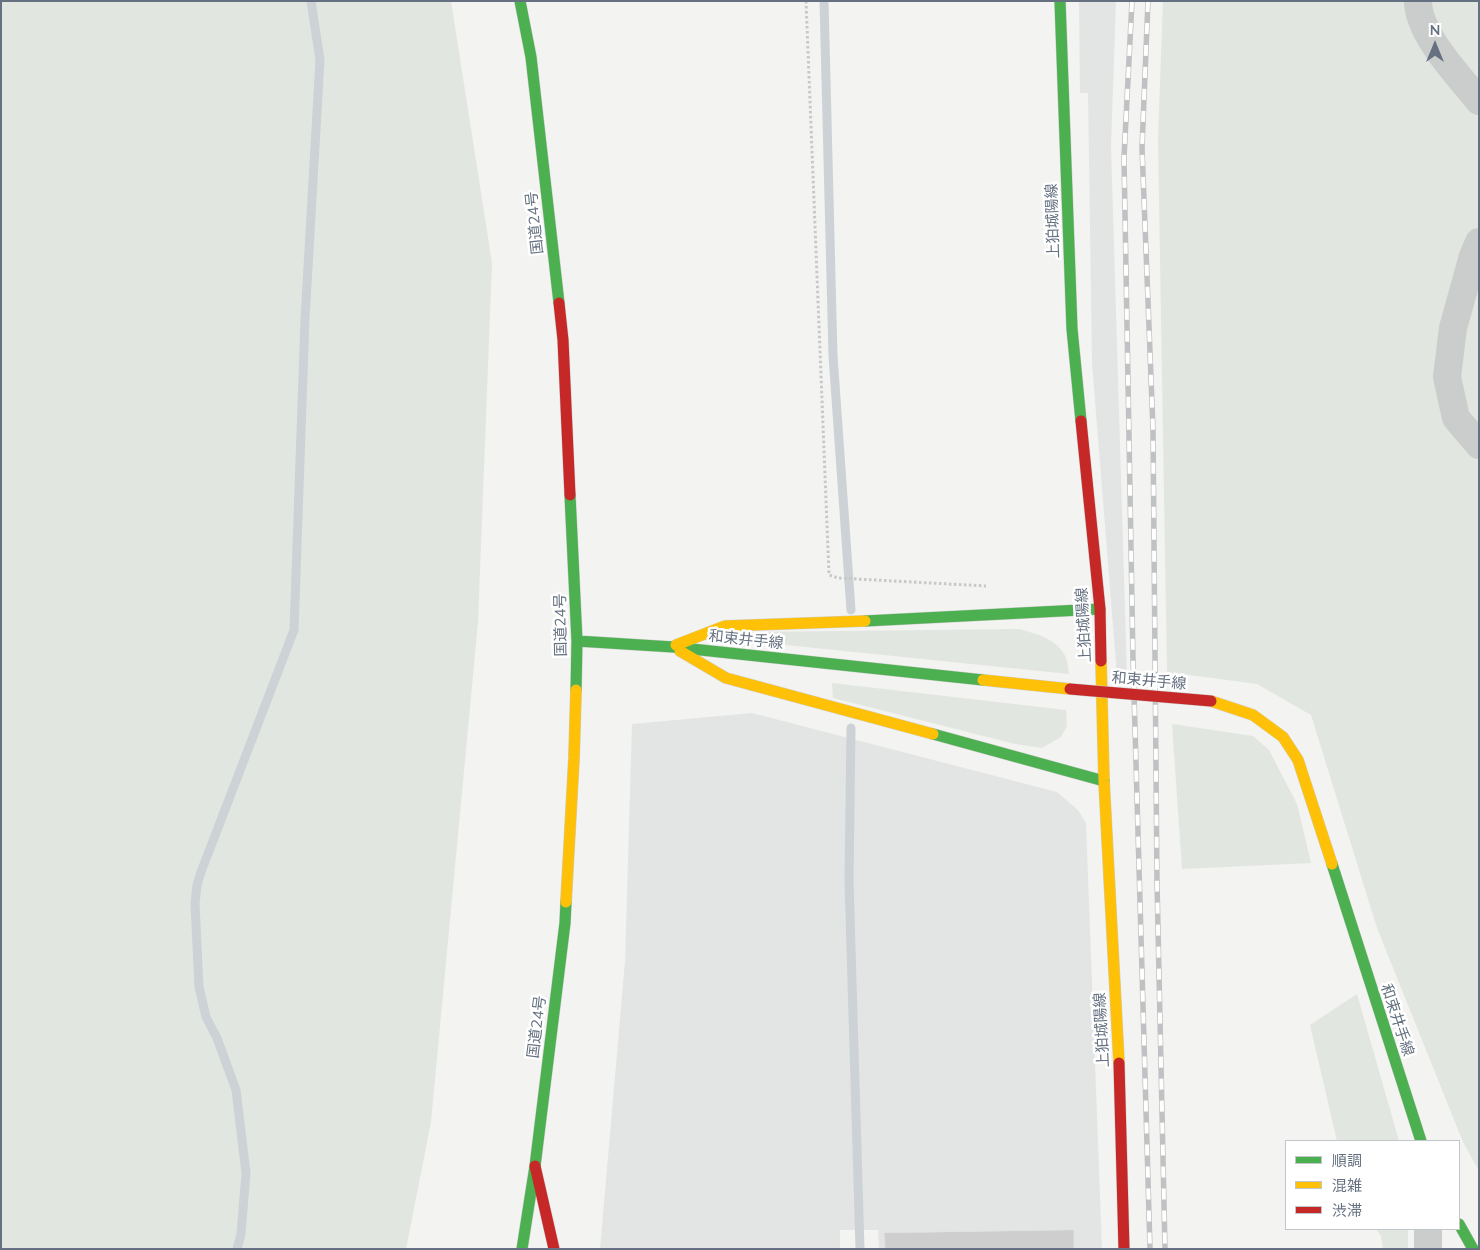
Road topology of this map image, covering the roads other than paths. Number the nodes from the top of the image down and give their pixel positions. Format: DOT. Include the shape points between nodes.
graph roads {
  1 [pos="520,1"];
  2 [pos="1060,1"];
  3 [pos="1418,1"];
  4 [pos="1479,101"];
  5 [pos="1479,242"];
  6 [pos="1479,445"];
  7 [pos="1100,609"];
  8 [pos="577,641"];
  9 [pos="673,647"];
  10 [pos="1104,781"];
  11 [pos="1421,1140"];
  12 [pos="536,1166"];
  13 [pos="1460,1226"];
  14 [pos="1428,1230"];
  15 [pos="522,1249"];
  16 [pos="554,1249"];
  17 [pos="1124,1249"];
  18 [pos="1428,1249"];
  19 [pos="1472,1249"];
  1 -- 8 [label="main road, 国道24号" via="531,57 563,340"];
  2 -- 7 [label="main road, 上狛城陽線" via="1072,328"];
  3 -- 4 [label="street" via="1430,39"];
  5 -- 6 [label="street" via="1453,328 1447,377 1456,418"];
  7 -- 9 [label="main road" via="724,626"];
  7 -- 10 [label="main road, 上狛城陽線"];
  8 -- 9 [label="main road, 和束井手線"];
  8 -- 12 [label="main road, 国道24号" via="565,924"];
  9 -- 10 [label="main road" via="726,678"];
  9 -- 11 [label="main road, 和束井手線, bridge" via="1211,702 1253,715 1284,737 1298,760"];
  10 -- 17 [label="main road, 上狛城陽線" via="1119,1057"];
  12 -- 15 [label="main road, 国道24号"];
  12 -- 16 [label="main road"];
  13 -- 19 [label="main road"];
  14 -- 18 [label="street"];
}
